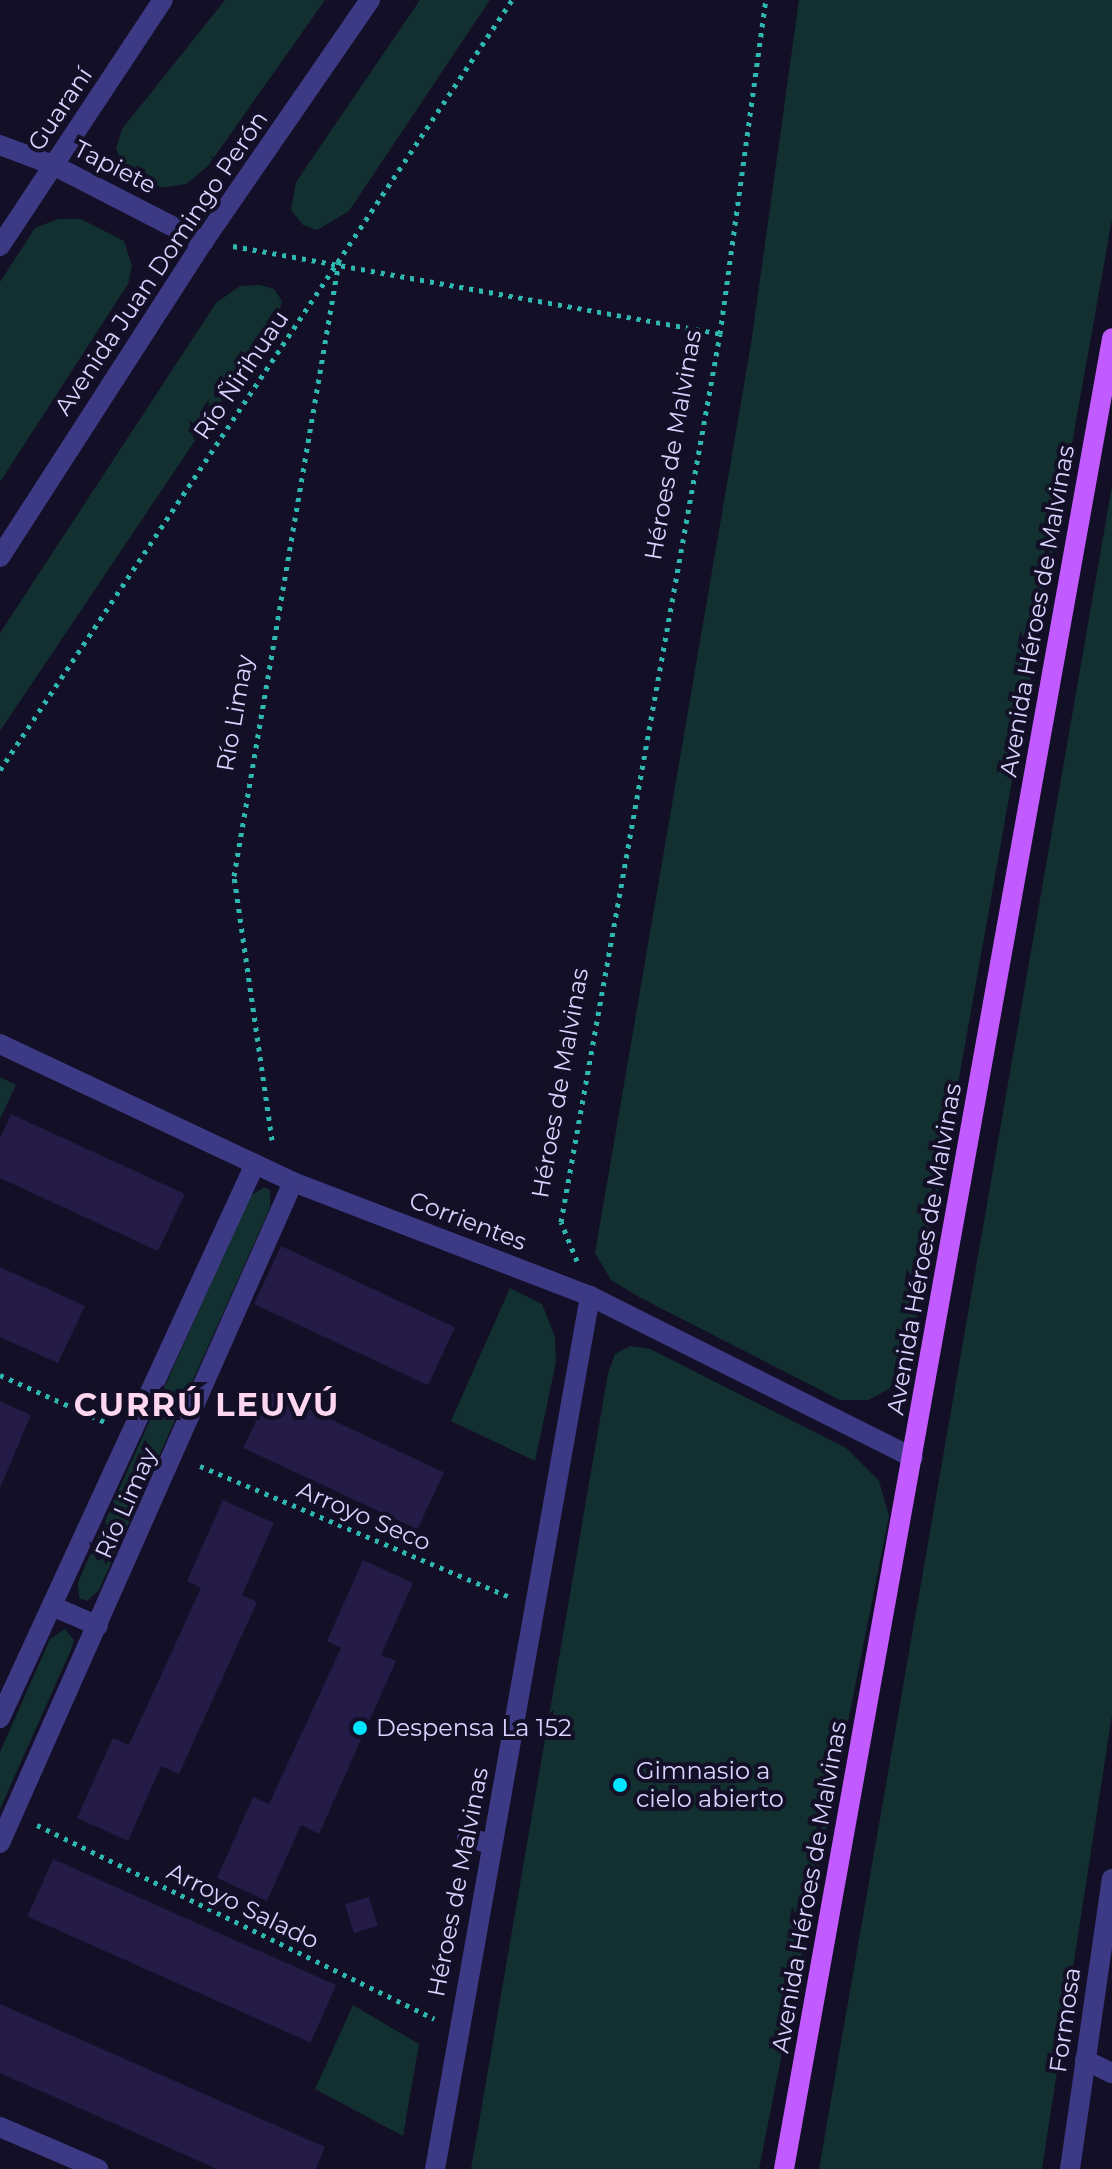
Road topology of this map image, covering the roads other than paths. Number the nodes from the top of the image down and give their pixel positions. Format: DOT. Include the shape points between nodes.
graph roads {
  1 [pos="163,0"];
  2 [pos="370,0"];
  3 [pos="0,145"];
  4 [pos="53,165"];
  5 [pos="203,242"];
  6 [pos="0,246"];
  7 [pos="1112,338"];
  8 [pos="0,557"];
  9 [pos="0,1044"];
  10 [pos="255,1164"];
  11 [pos="285,1179"];
  12 [pos="590,1296"];
  13 [pos="913,1458"];
  14 [pos="52,1606"];
  15 [pos="98,1626"];
  16 [pos="0,1718"];
  17 [pos="467,1837"];
  18 [pos="0,1843"];
  19 [pos="490,1844"];
  20 [pos="1112,1879"];
  21 [pos="1085,2060"];
  22 [pos="1112,2073"];
  23 [pos="0,2127"];
  24 [pos="98,2169"];
  25 [pos="435,2169"];
  26 [pos="784,2169"];
  27 [pos="1070,2169"];
  1 -- 4 [label="street, Guaraní"];
  2 -- 5 [label="street, Avenida Juan Domingo Perón"];
  3 -- 4 [label="street, Tapiete"];
  4 -- 5 [label="street, Tapiete"];
  4 -- 6 [label="street, Guaraní"];
  5 -- 8 [label="street, Avenida Juan Domingo Perón"];
  7 -- 13 [label="main road, Avenida Héroes de Malvinas"];
  9 -- 10 [label="street, Corrientes"];
  10 -- 11 [label="street, Corrientes"];
  10 -- 14 [label="street, Río Limay"];
  11 -- 12 [label="street, Corrientes"];
  11 -- 15 [label="street, Río Limay" via="176,1456"];
  12 -- 13 [label="street, Corrientes"];
  12 -- 19 [label="street, Héroes de Malvinas" via="538,1609"];
  13 -- 26 [label="main road, Avenida Héroes de Malvinas"];
  14 -- 15 [label="street"];
  14 -- 16 [label="street, Río Limay"];
  15 -- 18 [label="street, Río Limay"];
  17 -- 19 [label="street"];
  19 -- 25 [label="street, Héroes de Malvinas"];
  20 -- 21 [label="street, Formosa"];
  21 -- 22 [label="street"];
  21 -- 27 [label="street, Formosa"];
  23 -- 24 [label="street"];
}
